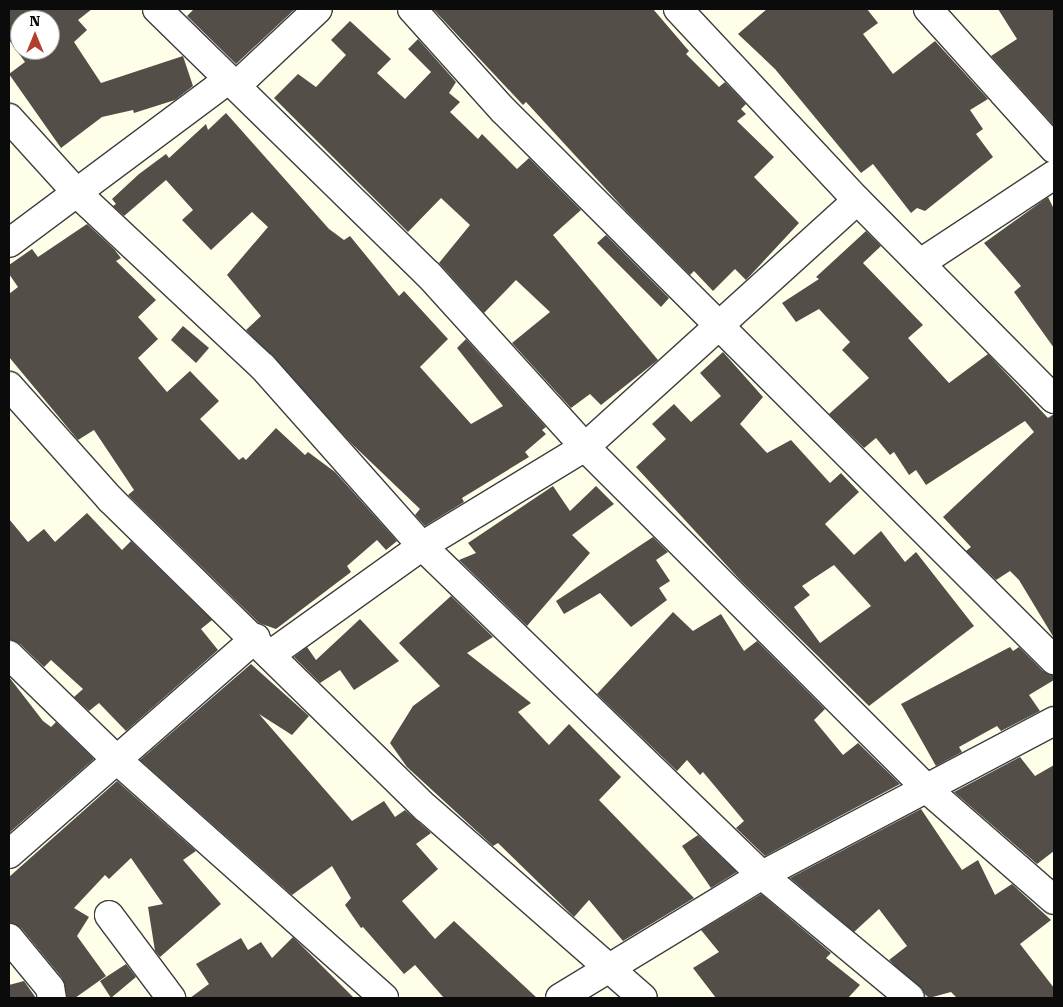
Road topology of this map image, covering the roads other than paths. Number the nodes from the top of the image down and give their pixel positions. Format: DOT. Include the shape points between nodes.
graph roads {
  1 [pos="158,9"];
  2 [pos="318,9"];
  3 [pos="412,9"];
  4 [pos="678,9"];
  5 [pos="928,9"];
  6 [pos="233,82"];
  7 [pos="9,118"];
  8 [pos="1054,149"];
  9 [pos="1054,176"];
  10 [pos="78,194"];
  11 [pos="857,200"];
  12 [pos="9,243"];
  13 [pos="922,262"];
  14 [pos="720,325"];
  15 [pos="9,386"];
  16 [pos="1054,399"];
  17 [pos="585,447"];
  18 [pos="422,546"];
  19 [pos="263,646"];
  20 [pos="9,655"];
  21 [pos="1054,660"];
  22 [pos="1054,721"];
  23 [pos="116,759"];
  24 [pos="928,790"];
  25 [pos="9,854"];
  26 [pos="762,875"];
  27 [pos="1054,900"];
  28 [pos="109,915"];
  29 [pos="9,938"];
  30 [pos="611,970"];
  31 [pos="52,998"];
  32 [pos="171,998"];
  33 [pos="384,998"];
  34 [pos="560,998"];
  35 [pos="643,998"];
  36 [pos="910,998"];
  1 -- 6 [label="street"];
  2 -- 6 [label="street"];
  3 -- 14 [label="street" via="503,110"];
  4 -- 11 [label="street"];
  5 -- 8 [label="street"];
  6 -- 10 [label="street"];
  6 -- 17 [label="street" via="429,275"];
  7 -- 10 [label="street"];
  9 -- 13 [label="street"];
  10 -- 12 [label="street"];
  10 -- 18 [label="street" via="263,367"];
  11 -- 13 [label="street"];
  11 -- 14 [label="street"];
  13 -- 16 [label="street"];
  14 -- 17 [label="street"];
  14 -- 21 [label="street"];
  15 -- 19 [label="street" via="110,500"];
  17 -- 18 [label="street"];
  17 -- 24 [label="street"];
  18 -- 19 [label="street"];
  18 -- 26 [label="street"];
  19 -- 23 [label="street"];
  19 -- 30 [label="street" via="426,808"];
  20 -- 23 [label="street"];
  22 -- 24 [label="street"];
  23 -- 25 [label="street"];
  23 -- 33 [label="street"];
  24 -- 26 [label="street"];
  24 -- 27 [label="street"];
  26 -- 30 [label="street"];
  26 -- 36 [label="street"];
  28 -- 32 [label="street"];
  29 -- 31 [label="street" via="50,988"];
  30 -- 34 [label="street"];
  30 -- 35 [label="street"];
}
